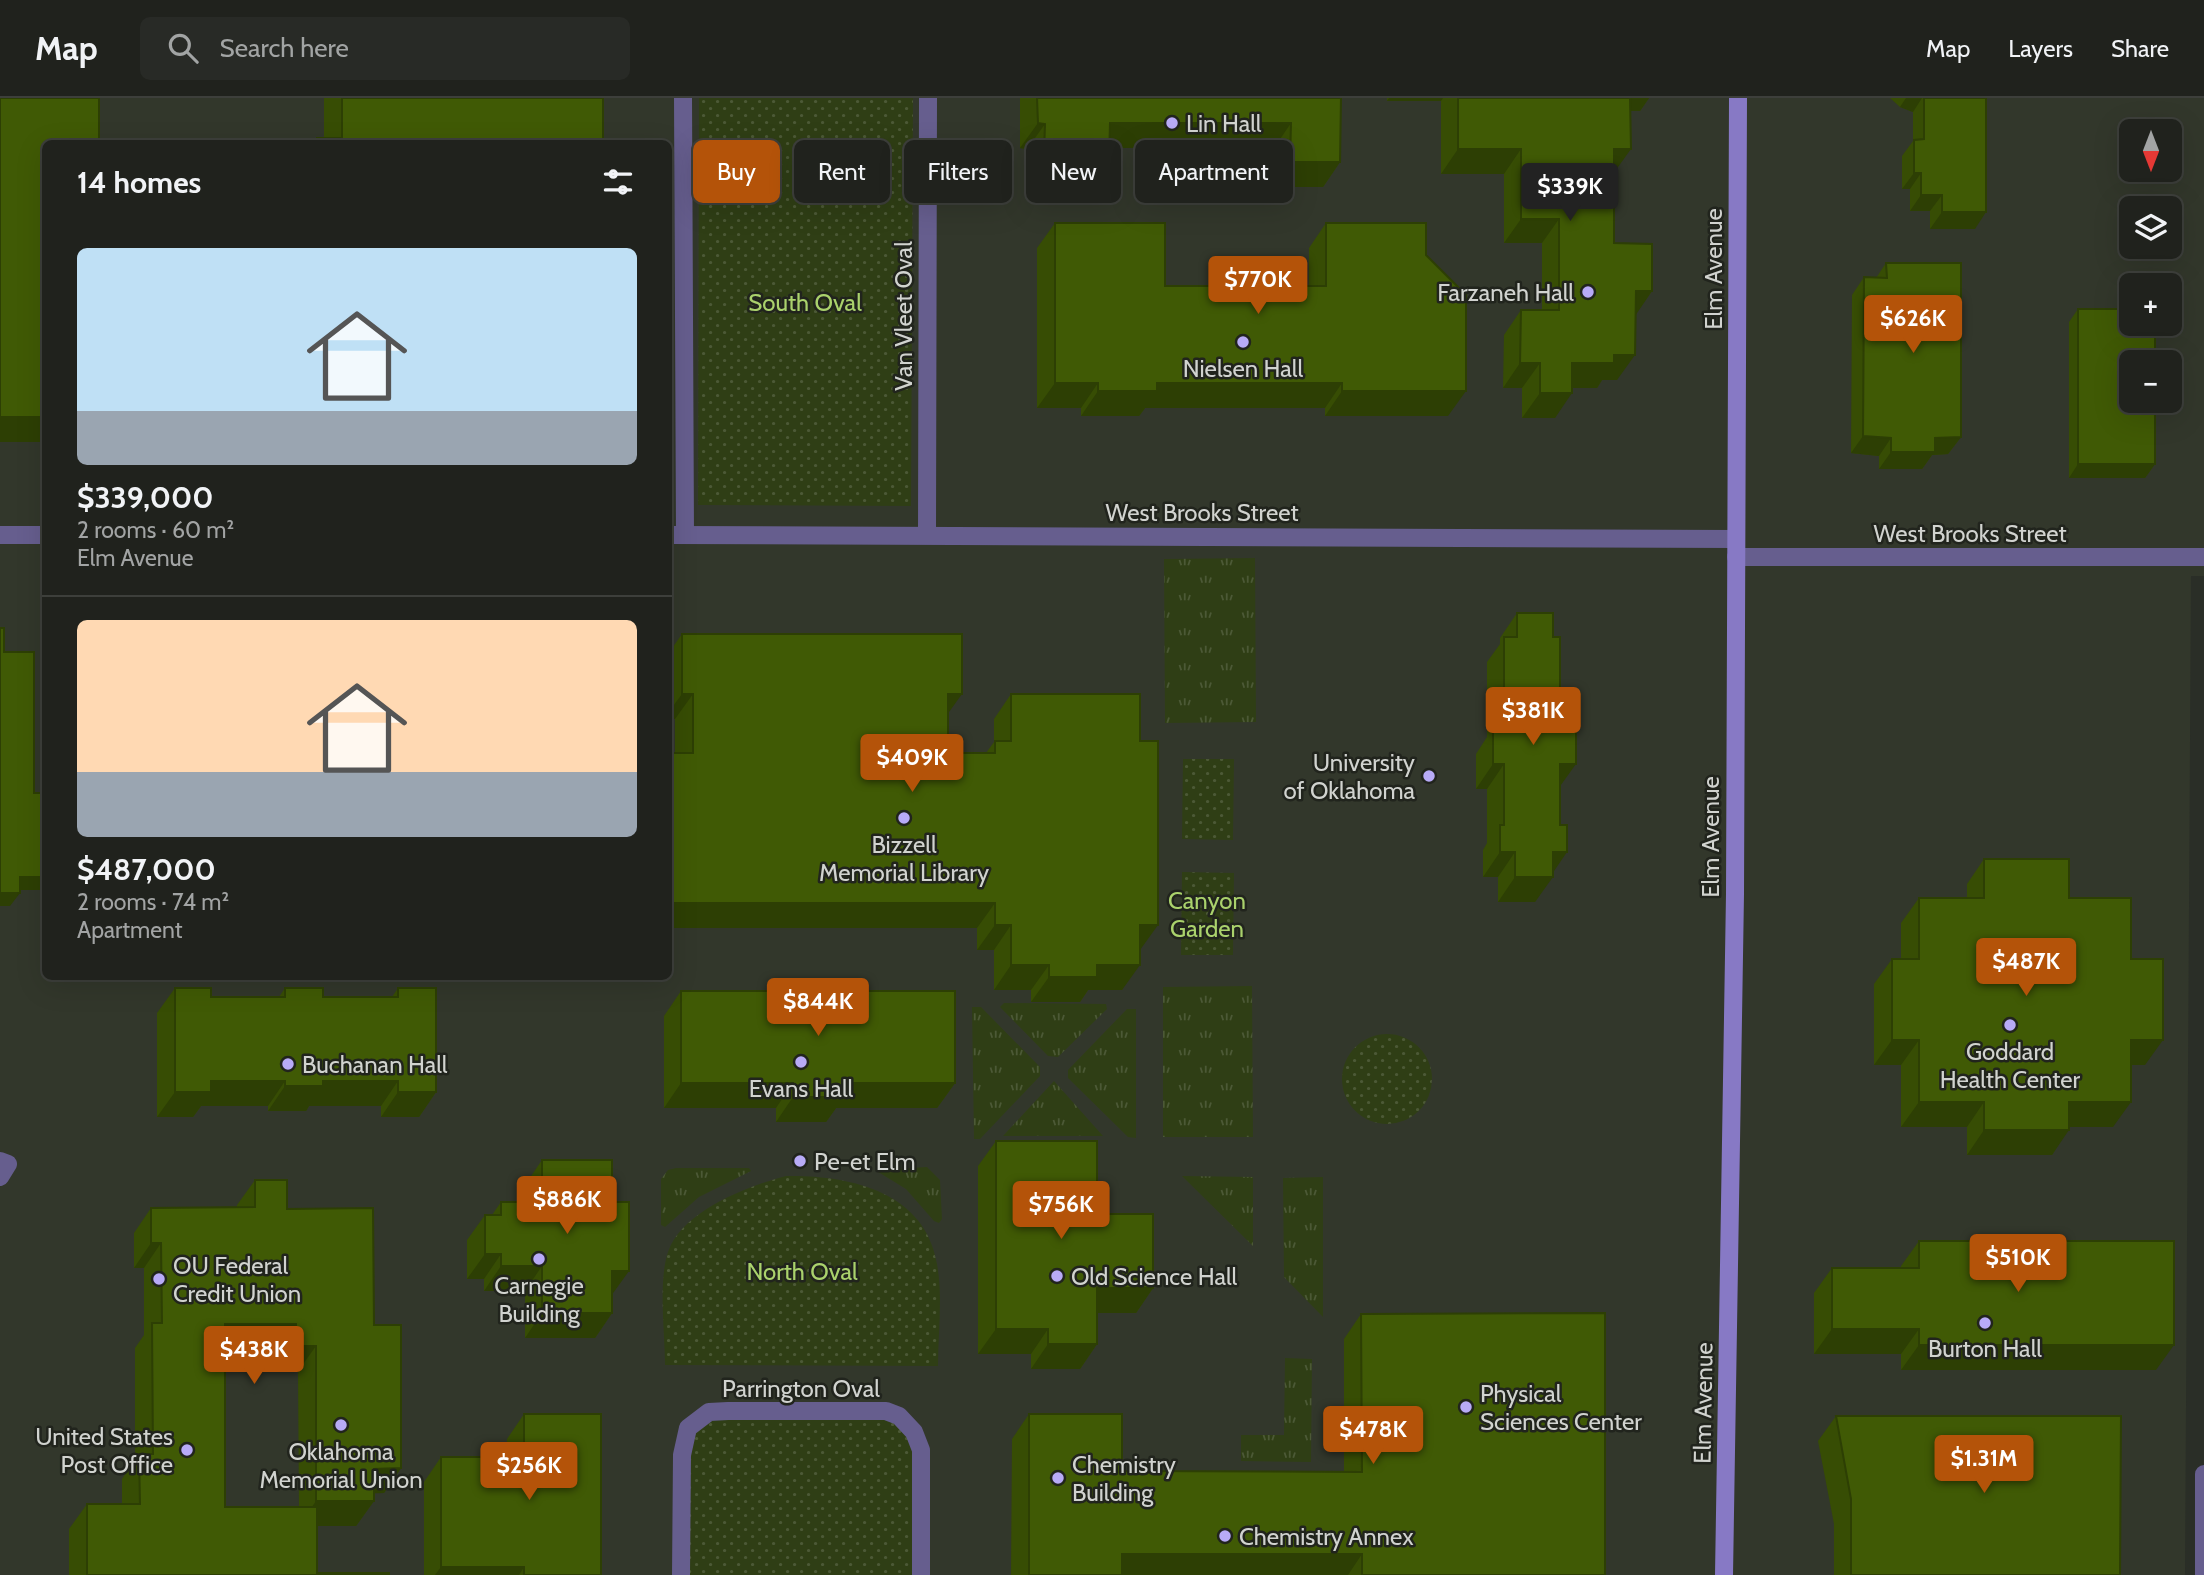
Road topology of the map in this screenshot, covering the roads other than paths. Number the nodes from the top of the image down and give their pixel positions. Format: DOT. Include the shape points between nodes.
graph roads {
  1 [pos="683,98"];
  2 [pos="928,98"];
  3 [pos="1738,98"];
  4 [pos="0,535"];
  5 [pos="677,535"];
  6 [pos="927,535"];
  7 [pos="42,536"];
  8 [pos="1736,548"];
  9 [pos="2204,557"];
  10 [pos="2204,1474"];
  11 [pos="681,1575"];
  12 [pos="921,1575"];
  13 [pos="1724,1575"];
  14 [pos="2204,1575"];
  1 -- 5 [label="street"];
  2 -- 6 [label="street, Van Vleet Oval"];
  3 -- 8 [label="street, Elm Avenue"];
  4 -- 7 [label="street"];
  5 -- 6 [label="street, West Brooks Street"];
  6 -- 8 [label="street, West Brooks Street"];
  8 -- 9 [label="street, West Brooks Street"];
  8 -- 13 [label="street, Elm Avenue"];
  10 -- 14 [label="street"];
  11 -- 12 [label="street, Parrington Oval" via="682,1455 688,1428 709,1412 860,1410 886,1411 907,1422 921,1450"];
}
